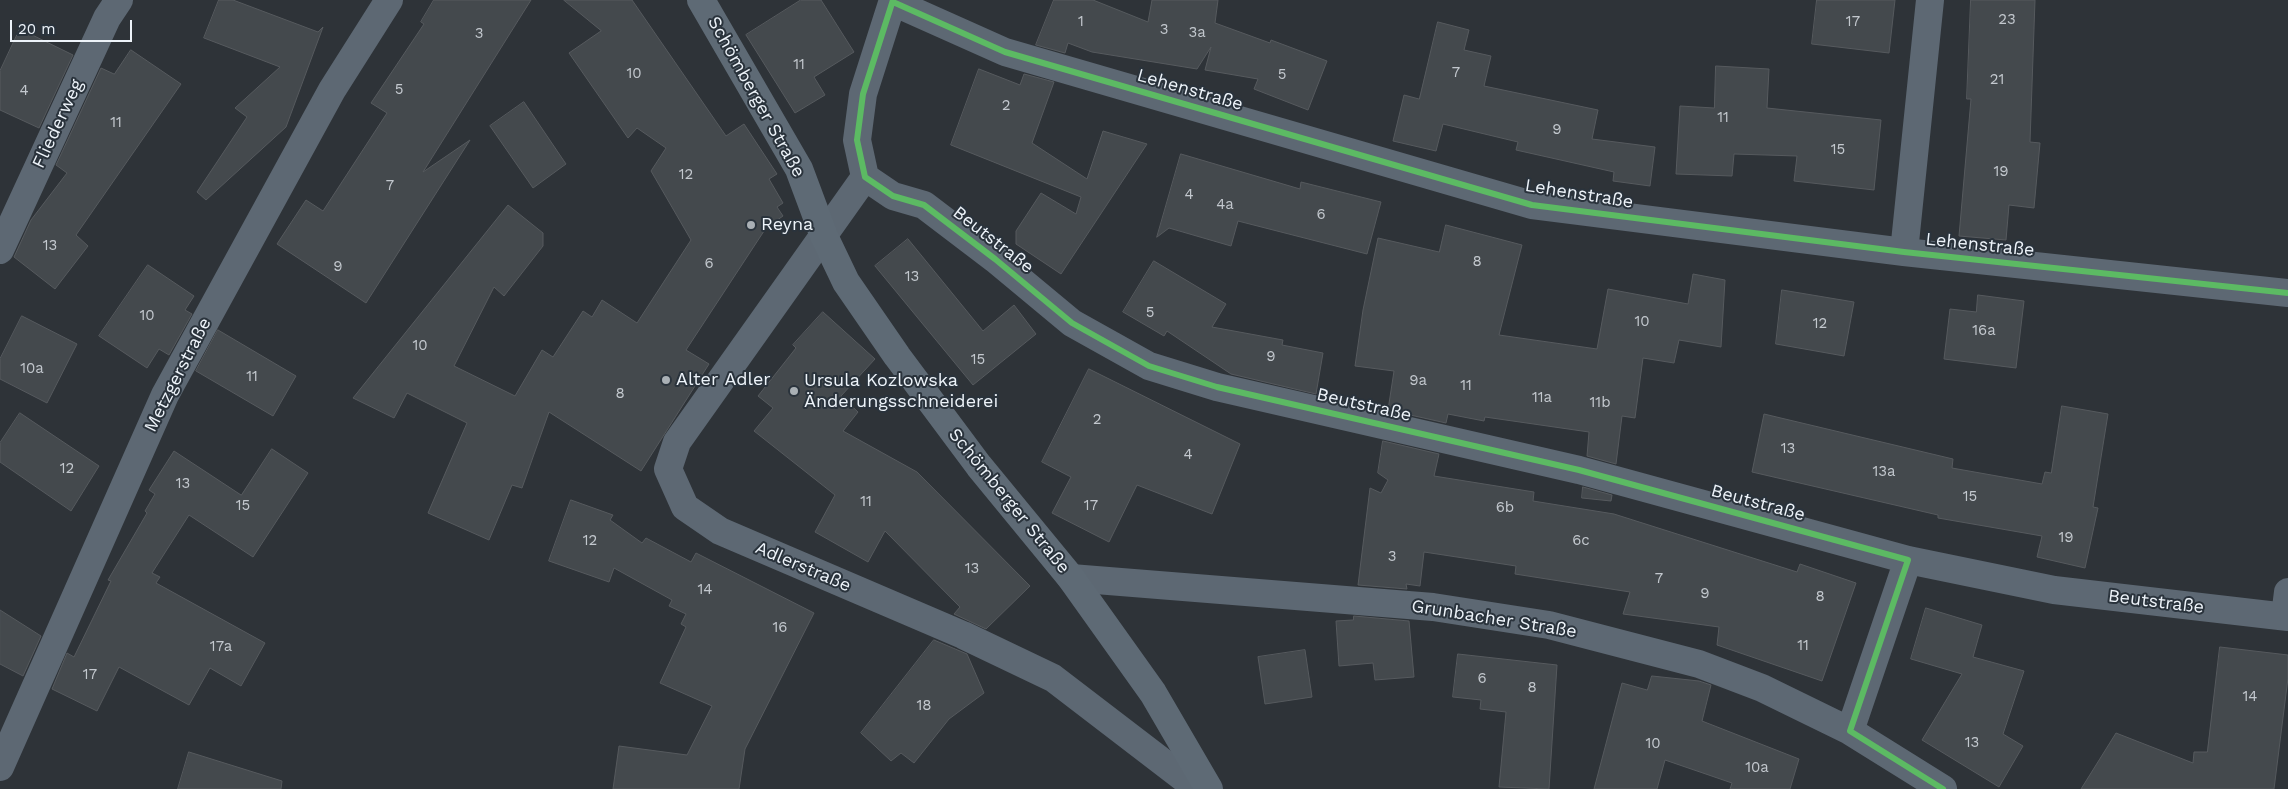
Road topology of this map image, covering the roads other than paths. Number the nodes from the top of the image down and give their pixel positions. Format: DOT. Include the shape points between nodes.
graph roads {
  1 [pos="119,0"];
  2 [pos="389,0"];
  3 [pos="701,0"];
  4 [pos="1930,0"];
  5 [pos="893,1"];
  6 [pos="865,177"];
  7 [pos="824,236"];
  8 [pos="0,250"];
  9 [pos="1904,252"];
  10 [pos="2288,293"];
  11 [pos="1908,560"];
  12 [pos="1072,578"];
  13 [pos="2287,609"];
  14 [pos="1850,731"];
  15 [pos="0,767"];
  16 [pos="1198,789"];
  17 [pos="1209,789"];
  18 [pos="1943,789"];
  1 -- 8 [label="street, Fliederweg" via="107,18"];
  2 -- 15 [label="street, Metzgerstraße" via="332,90 165,395"];
  3 -- 7 [label="main road, Schömberger Straße" via="799,169"];
  4 -- 9 [label="street, Lehenstraße"];
  5 -- 6 [label="street" via="863,94 857,140"];
  5 -- 9 [label="street, Lehenstraße" via="1005,52 1532,205"];
  6 -- 7 [label="street, Adlerstraße"];
  6 -- 11 [label="street, Beutstraße" via="893,196 924,205 1072,323 1149,366 1217,387 1579,470"];
  7 -- 12 [label="main road, Schömberger Straße" via="846,282 897,356 979,466"];
  7 -- 16 [label="street, Adlerstraße" via="677,442 668,469 685,507 720,531 955,632 1053,678"];
  9 -- 10 [label="street, Lehenstraße"];
  11 -- 13 [label="street, Beutstraße" via="2054,590"];
  11 -- 14 [label="street"];
  12 -- 14 [label="street, Grunbacher Straße" via="1434,607 1549,625 1699,664 1762,688"];
  12 -- 17 [label="main road, Schömberger Straße" via="1153,692"];
  14 -- 18 [label="street, Grunbacher Straße"];
}
